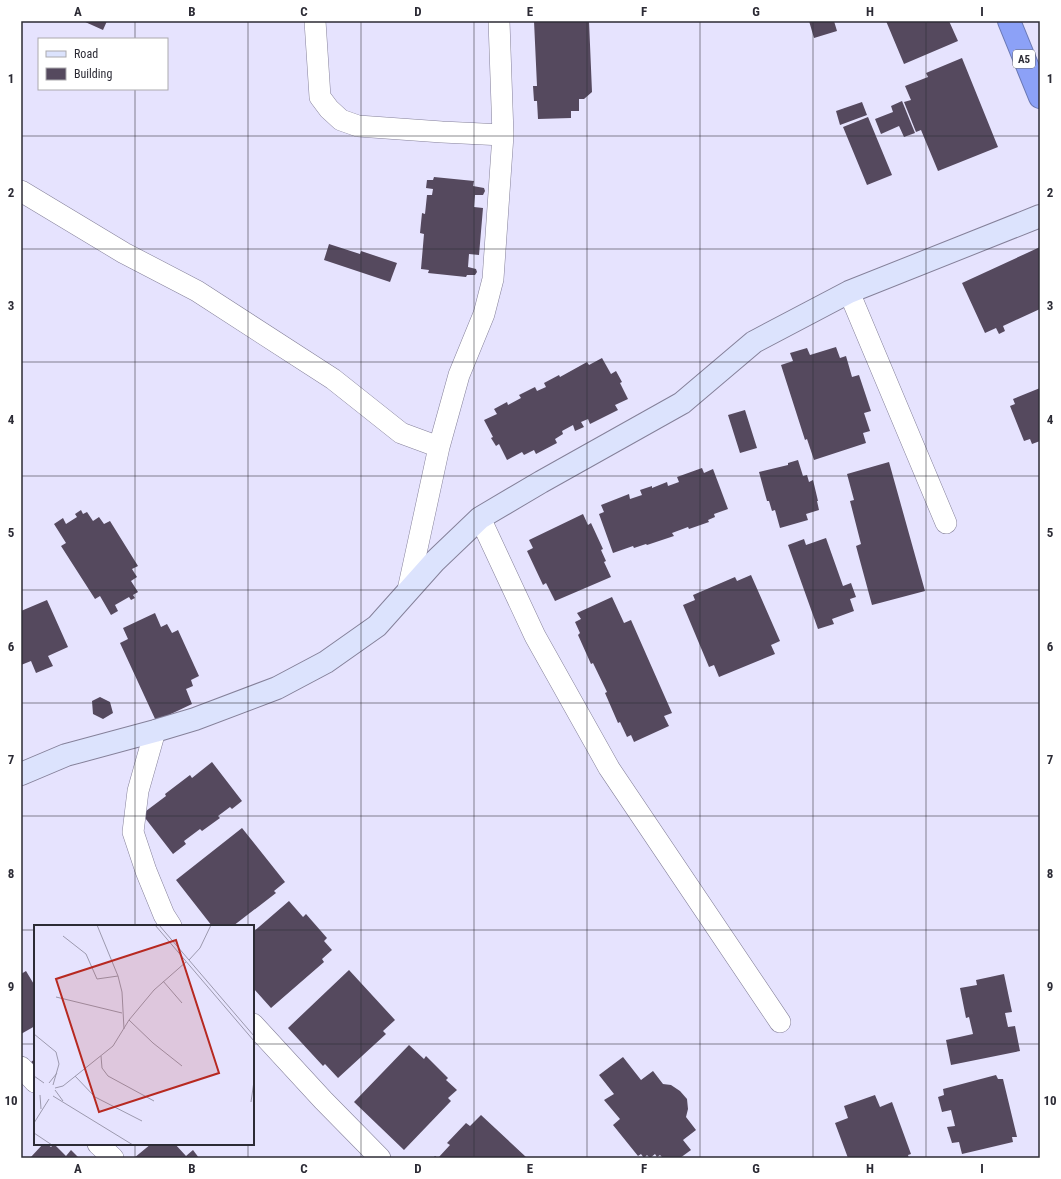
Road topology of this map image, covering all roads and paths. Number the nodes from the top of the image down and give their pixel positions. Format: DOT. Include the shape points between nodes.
graph roads {
  1 [pos="315,21"];
  2 [pos="499,21"];
  3 [pos="1009,21"];
  4 [pos="1040,97"];
  5 [pos="503,134"];
  6 [pos="21,191"];
  7 [pos="1040,216"];
  8 [pos="849,292"];
  9 [pos="439,447"];
  10 [pos="480,518"];
  11 [pos="946,523"];
  12 [pos="408,590"];
  13 [pos="155,731"];
  14 [pos="21,774"];
  15 [pos="170,925"];
  16 [pos="780,1022"];
  17 [pos="254,1025"];
  18 [pos="21,1067"];
  19 [pos="34,1081"];
  20 [pos="99,1145"];
  21 [pos="113,1158"];
  22 [pos="380,1158"];
  1 -- 5 [label="street" via="320,97 341,120 358,126"];
  2 -- 5 [label="street"];
  3 -- 4 [label="highway, A5"];
  5 -- 9 [label="street" via="493,279 484,314 459,375"];
  6 -- 9 [label="street" via="124,253 197,291 333,379 401,432"];
  7 -- 8 [label="street"];
  8 -- 10 [label="street" via="754,342 682,403"];
  8 -- 11 [label="street"];
  9 -- 12 [label="street"];
  10 -- 12 [label="street"];
  10 -- 16 [label="street" via="535,636 609,768"];
  12 -- 13 [label="street" via="377,626 326,662 277,688"];
  13 -- 14 [label="street" via="66,755"];
  13 -- 15 [label="street" via="138,791 133,832 155,893"];
  17 -- 22 [label="street"];
  18 -- 19 [label="street"];
  20 -- 21 [label="street"];
}
